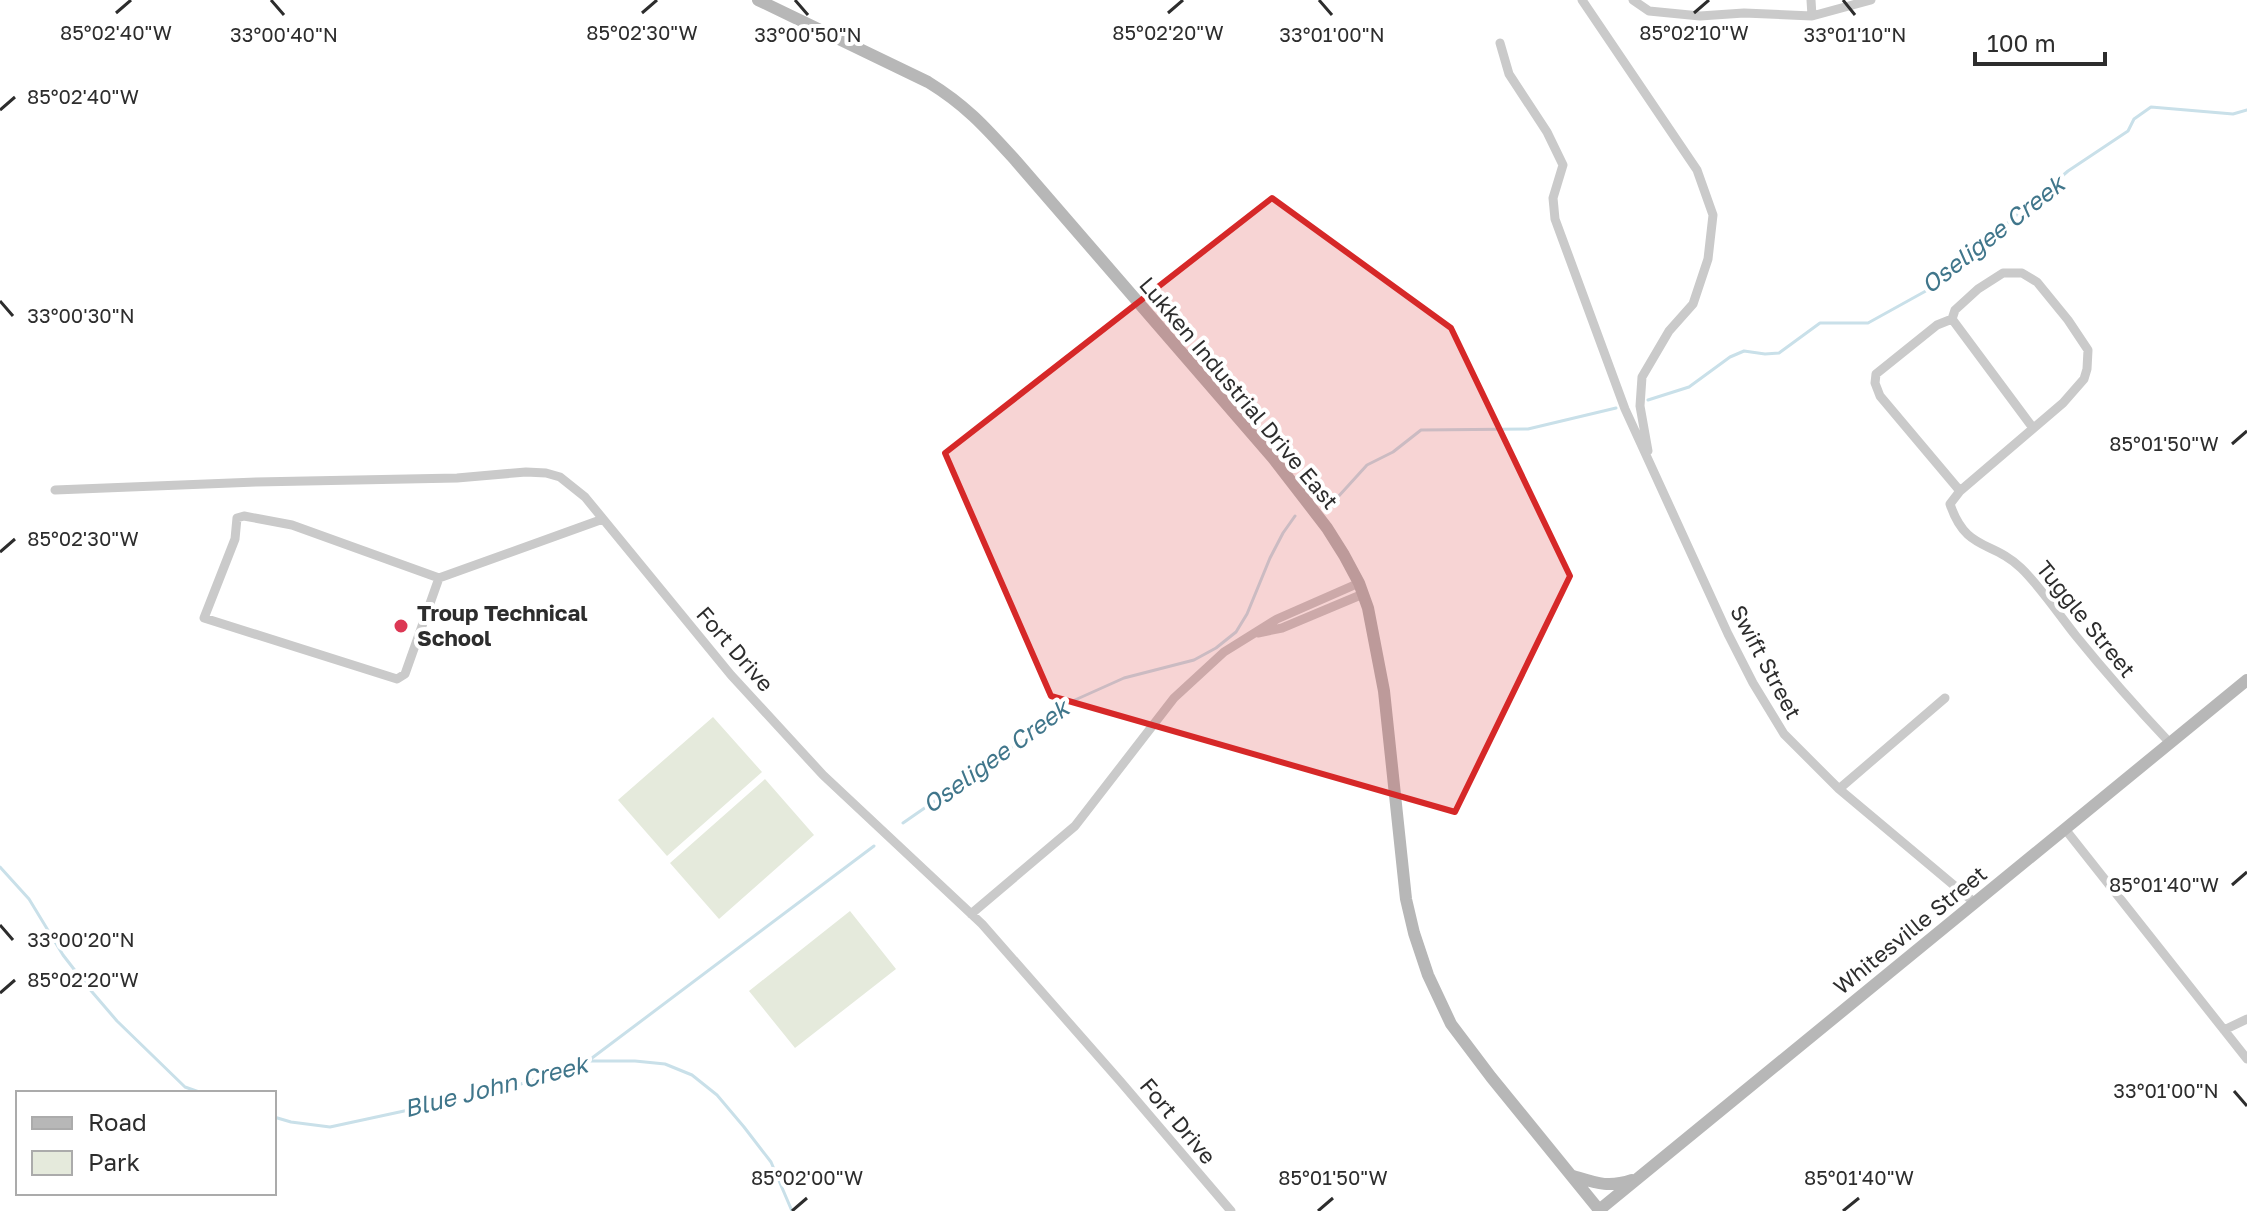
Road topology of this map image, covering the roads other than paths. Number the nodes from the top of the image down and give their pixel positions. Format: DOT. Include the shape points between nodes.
graph roads {
  1 [pos="758,0"];
  2 [pos="1582,0"];
  3 [pos="1633,0"];
  4 [pos="1811,0"];
  5 [pos="1871,0"];
  6 [pos="1812,16"];
  7 [pos="1500,43"];
  8 [pos="1952,319"];
  9 [pos="2033,428"];
  10 [pos="1650,463"];
  11 [pos="55,490"];
  12 [pos="1960,491"];
  13 [pos="603,519"];
  14 [pos="439,578"];
  15 [pos="1361,589"];
  16 [pos="2247,680"];
  17 [pos="1945,698"];
  18 [pos="2170,743"];
  19 [pos="1839,789"];
  20 [pos="2065,829"];
  21 [pos="1975,903"];
  22 [pos="971,914"];
  23 [pos="2247,1019"];
  24 [pos="2224,1030"];
  25 [pos="2247,1059"];
  26 [pos="1570,1175"];
  27 [pos="1639,1178"];
  28 [pos="1231,1211"];
  29 [pos="1599,1211"];
  1 -- 15 [label="main road, Lukken Industrial Drive East" via="928,82 974,114 1273,458 1336,541"];
  2 -- 10 [label="street, Swift Street" via="1697,170 1713,215 1708,259 1693,304 1669,331 1642,377 1640,406"];
  3 -- 6 [label="street" via="1649,11 1700,16"];
  4 -- 6 [label="street"];
  5 -- 6 [label="street"];
  7 -- 10 [label="street, Swift Street" via="1509,74 1563,165 1553,198 1555,219"];
  8 -- 9 [label="street"];
  8 -- 9 [label="street" via="1978,289 2003,273 2022,273 2037,282 2068,320 2088,350 2084,379"];
  8 -- 12 [label="street" via="1876,374 1875,383 1880,396"];
  9 -- 12 [label="street"];
  10 -- 19 [label="street, Swift Street" via="1753,683 1784,734"];
  11 -- 13 [label="street, Fort Drive" via="536,472 560,477"];
  12 -- 18 [label="street, Tuggle Street" via="1950,504 1956,521 1973,541 2021,567 2117,687"];
  13 -- 14 [label="street"];
  13 -- 22 [label="street, Fort Drive" via="731,675 823,775"];
  14 -- 14 [label="street" via="292,525 244,516 237,518 235,539 204,618 397,679 405,674"];
  15 -- 22 [label="street" via="1282,628 1251,635 1224,652 1174,698 1075,826"];
  15 -- 26 [label="main road, Lukken Industrial Drive East" via="1384,691 1406,899 1422,961 1451,1024"];
  16 -- 18 [label="main road, Whitesville Street"];
  17 -- 19 [label="street"];
  18 -- 20 [label="main road, Whitesville Street"];
  19 -- 21 [label="street, Swift Street"];
  20 -- 21 [label="main road, Whitesville Street"];
  20 -- 24 [label="street"];
  21 -- 27 [label="main road, Whitesville Street"];
  22 -- 28 [label="street, Fort Drive"];
  23 -- 24 [label="street"];
  24 -- 25 [label="street"];
  26 -- 27 [label="main road" via="1612,1185"];
  26 -- 29 [label="main road, Lukken Industrial Drive East"];
  27 -- 29 [label="main road, Whitesville Street"];
}
